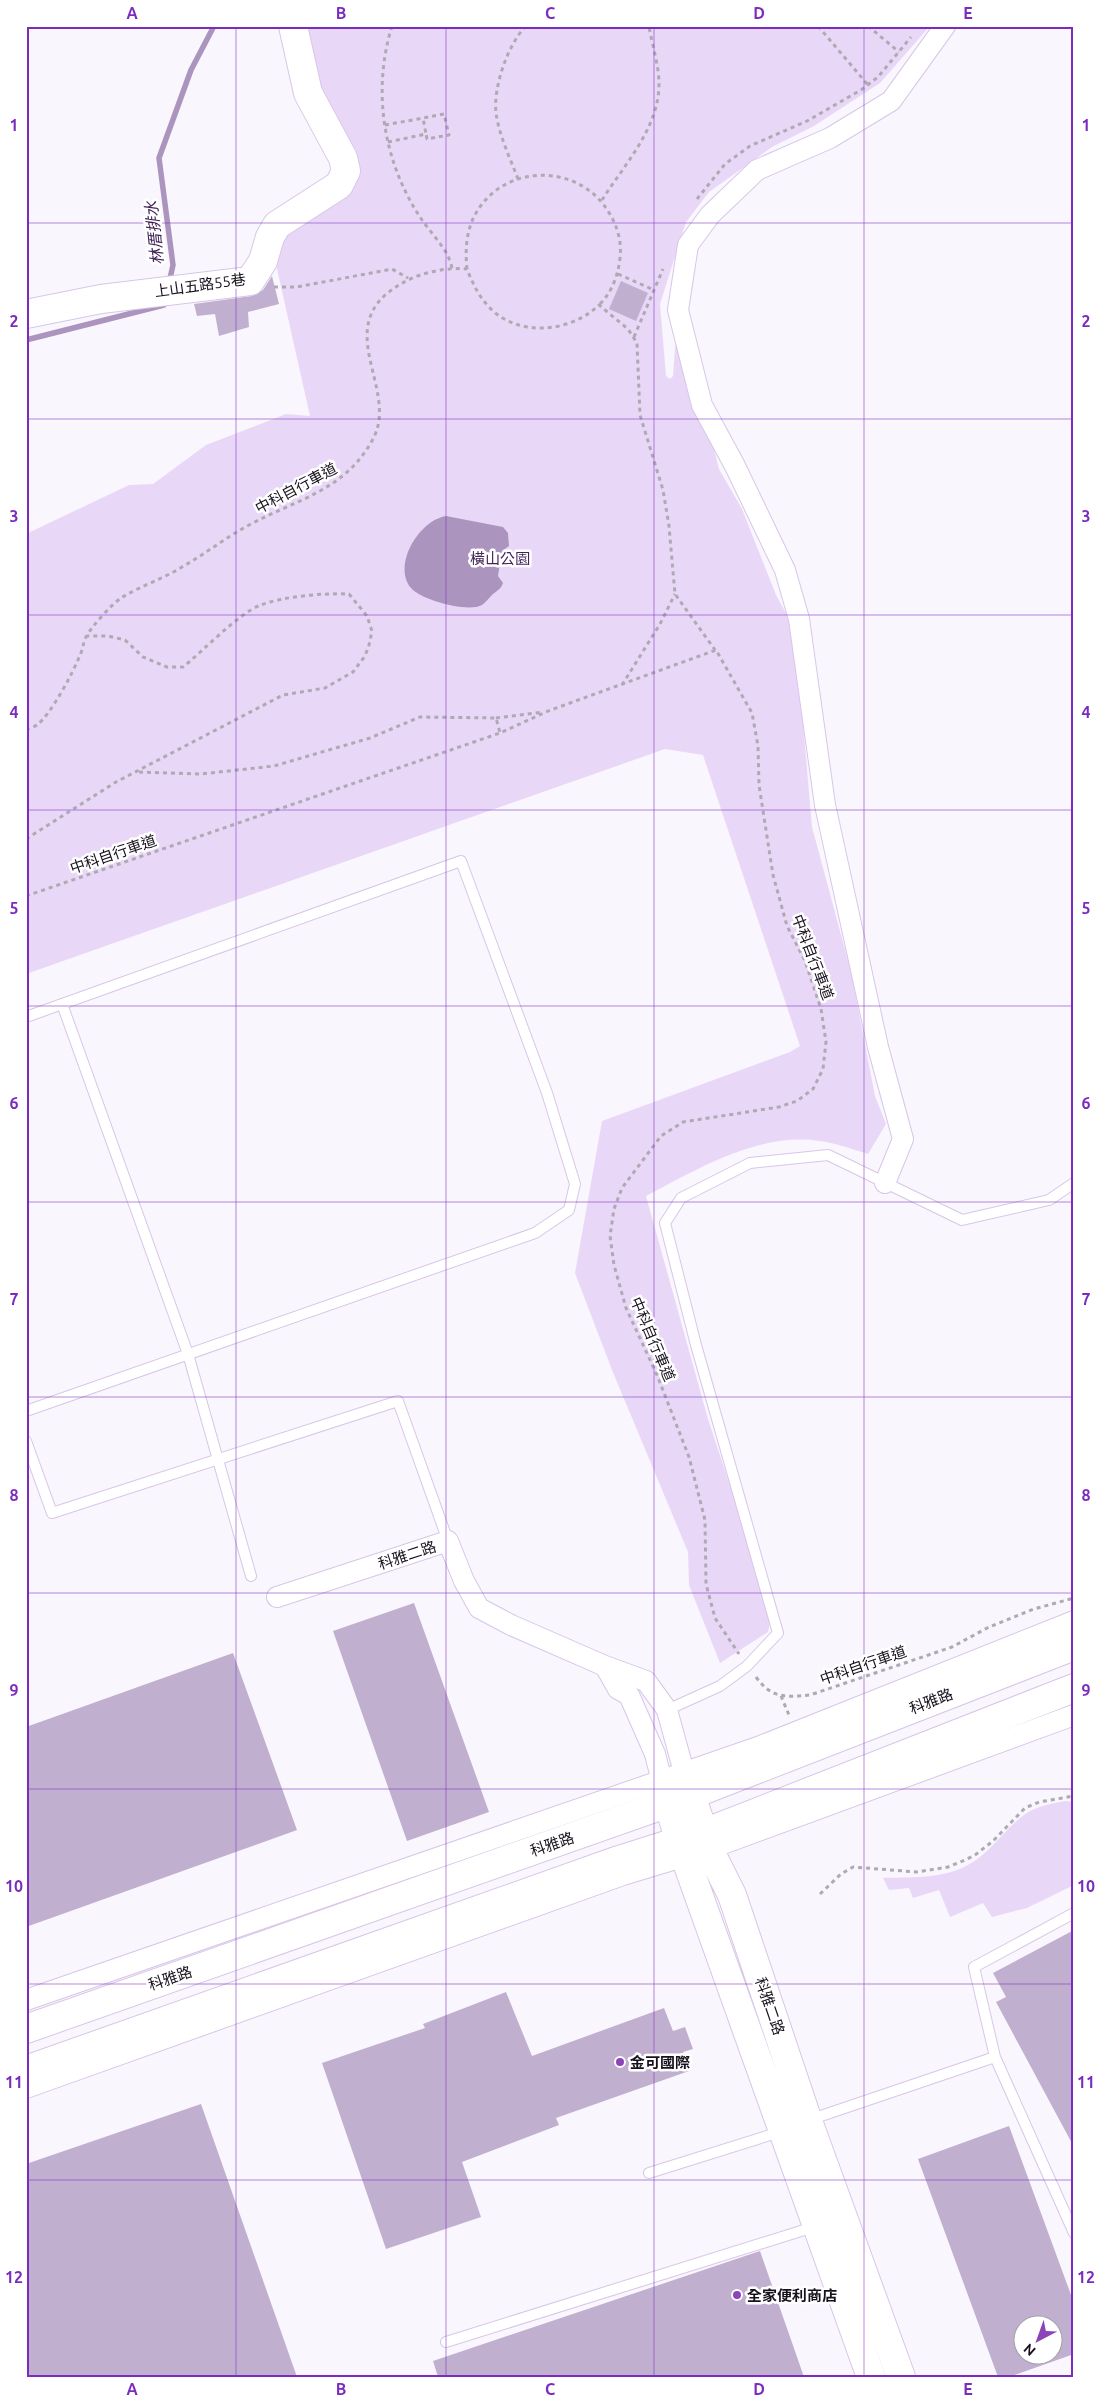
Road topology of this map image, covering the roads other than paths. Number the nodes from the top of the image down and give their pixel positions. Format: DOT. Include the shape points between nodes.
graph roads {
  1 [pos="293,26"];
  2 [pos="945,26"];
  3 [pos="26,314"];
  4 [pos="62,1004"];
  5 [pos="26,1017"];
  6 [pos="885,1183"];
  7 [pos="1074,1183"];
  8 [pos="188,1354"];
  9 [pos="26,1411"];
  10 [pos="26,1441"];
  11 [pos="218,1459"];
  12 [pos="448,1541"];
  13 [pos="251,1576"];
  14 [pos="277,1597"];
  15 [pos="1074,1621"];
  16 [pos="1074,1646"];
  17 [pos="606,1666"];
  18 [pos="1074,1688"];
  19 [pos="666,1710"];
  20 [pos="1074,1715"];
  21 [pos="676,1787"];
  22 [pos="695,1845"];
  23 [pos="1074,1913"];
  24 [pos="26,2000"];
  25 [pos="26,2029"];
  26 [pos="995,2057"];
  27 [pos="26,2070"];
  28 [pos="26,2088"];
  29 [pos="796,2126"];
  30 [pos="649,2173"];
  31 [pos="818,2226"];
  32 [pos="1074,2233"];
  33 [pos="446,2342"];
  34 [pos="871,2377"];
  35 [pos="901,2377"];
  1 -- 3 [label="street, 上山五路55巷" via="308,93 343,158 346,170 339,185 277,225 263,261 250,281 101,298"];
  2 -- 6 [label="street" via="891,101 830,138 757,170 710,215 688,245 678,310 702,405 785,570 799,619 825,805 878,1047 902,1139"];
  4 -- 5 [label="lane"];
  4 -- 8 [label="lane"];
  4 -- 8 [label="lane" via="460,861 547,1094 575,1184 569,1210 535,1233"];
  6 -- 7 [label="lane" via="962,1220 1049,1200"];
  6 -- 19 [label="lane" via="828,1155 750,1163 680,1198 666,1223 696,1345 778,1633 747,1666 720,1686"];
  8 -- 9 [label="lane"];
  8 -- 11 [label="lane"];
  10 -- 11 [label="lane" via="52,1513"];
  11 -- 12 [label="lane" via="398,1401"];
  11 -- 13 [label="lane"];
  12 -- 14 [label="street, 科雅二路"];
  12 -- 17 [label="street, 科雅二路" via="479,1608"];
  15 -- 21 [label="street, 科雅路" via="758,1747"];
  16 -- 21 [label="street, 科雅路"];
  17 -- 19 [label="street, 科雅二路" via="646,1680"];
  17 -- 21 [label="street, 科雅二路" via="618,1689 630,1695 654,1754"];
  18 -- 22 [label="street"];
  19 -- 21 [label="street, 科雅二路"];
  20 -- 22 [label="street"];
  21 -- 22 [label="street, 科雅二路"];
  21 -- 24 [label="street, 科雅路"];
  21 -- 25 [label="street, 科雅路"];
  22 -- 27 [label="street" via="619,1860"];
  22 -- 28 [label="street" via="623,1875"];
  22 -- 29 [label="street, 科雅二路"];
  23 -- 26 [label="lane" via="974,1966"];
  26 -- 29 [label="lane"];
  26 -- 32 [label="lane"];
  29 -- 30 [label="lane"];
  29 -- 31 [label="street, 科雅二路"];
  29 -- 35 [label="street, 科雅二路"];
  31 -- 33 [label="lane"];
  31 -- 34 [label="street, 科雅二路"];
}
